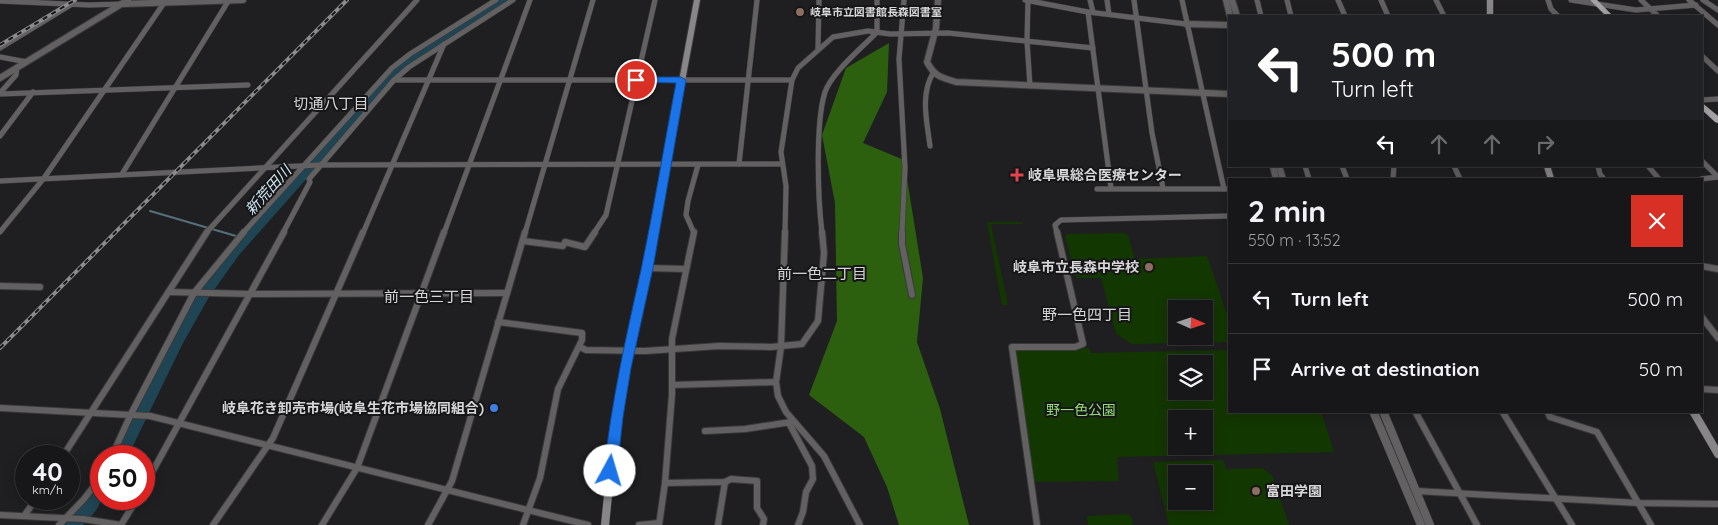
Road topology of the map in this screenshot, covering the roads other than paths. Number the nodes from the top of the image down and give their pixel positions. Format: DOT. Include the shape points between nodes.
graph roads {
  1 [pos="101,0"];
  2 [pos="128,0"];
  3 [pos="229,0"];
  4 [pos="243,0"];
  5 [pos="418,0"];
  6 [pos="496,0"];
  7 [pos="513,0"];
  8 [pos="530,0"];
  9 [pos="593,0"];
  10 [pos="655,0"];
  11 [pos="697,0"];
  12 [pos="757,0"];
  13 [pos="819,0"];
  14 [pos="876,0"];
  15 [pos="904,0"];
  16 [pos="938,0"];
  17 [pos="1027,0"];
  18 [pos="1090,0"];
  19 [pos="1107,0"];
  20 [pos="1134,0"];
  21 [pos="1182,0"];
  22 [pos="1226,0"];
  23 [pos="1232,0"];
  24 [pos="1257,0"];
  25 [pos="1287,0"];
  26 [pos="1338,0"];
  27 [pos="1381,0"];
  28 [pos="1436,0"];
  29 [pos="1490,0"];
  30 [pos="1548,0"];
  31 [pos="1571,0"];
  32 [pos="1641,0"];
  33 [pos="1689,0"];
  34 [pos="1703,0"];
  35 [pos="0,1"];
  36 [pos="165,1"];
  37 [pos="1595,2"];
  38 [pos="72,4"];
  39 [pos="122,4"];
  40 [pos="97,5"];
  41 [pos="1696,6"];
  42 [pos="1651,9"];
  43 [pos="1718,10"];
  44 [pos="1090,12"];
  45 [pos="1108,14"];
  46 [pos="1230,15"];
  47 [pos="1237,15"];
  48 [pos="1261,15"];
  49 [pos="1291,15"];
  50 [pos="1344,15"];
  51 [pos="1388,15"];
  52 [pos="1444,15"];
  53 [pos="1490,15"];
  54 [pos="1557,15"];
  55 [pos="1609,15"];
  56 [pos="1657,15"];
  57 [pos="1136,18"];
  58 [pos="1186,24"];
  59 [pos="1718,25"];
  60 [pos="1228,26"];
  61 [pos="877,32"];
  62 [pos="935,33"];
  63 [pos="900,34"];
  64 [pos="1028,41"];
  65 [pos="444,44"];
  66 [pos="0,48"];
  67 [pos="1092,48"];
  68 [pos="818,49"];
  69 [pos="0,57"];
  70 [pos="1703,58"];
  71 [pos="26,62"];
  72 [pos="17,68"];
  73 [pos="1718,71"];
  74 [pos="933,73"];
  75 [pos="0,78"];
  76 [pos="394,80"];
  77 [pos="430,80"];
  78 [pos="500,80"];
  79 [pos="569,80"];
  80 [pos="636,80"];
  81 [pos="681,80"];
  82 [pos="748,80"];
  83 [pos="792,80"];
  84 [pos="248,85"];
  85 [pos="1030,86"];
  86 [pos="174,88"];
  87 [pos="1098,89"];
  88 [pos="104,90"];
  89 [pos="1146,91"];
  90 [pos="33,92"];
  91 [pos="1204,92"];
  92 [pos="0,93"];
  93 [pos="1228,94"];
  94 [pos="1718,99"];
  95 [pos="1703,102"];
  96 [pos="1703,104"];
  97 [pos="1718,120"];
  98 [pos="0,136"];
  99 [pos="930,146"];
  100 [pos="1703,162"];
  101 [pos="320,164"];
  102 [pos="392,164"];
  103 [pos="469,164"];
  104 [pos="544,164"];
  105 [pos="618,164"];
  106 [pos="739,164"];
  107 [pos="782,164"];
  108 [pos="304,165"];
  109 [pos="666,165"];
  110 [pos="698,165"];
  111 [pos="264,167"];
  112 [pos="1649,167"];
  113 [pos="122,174"];
  114 [pos="44,178"];
  115 [pos="1658,178"];
  116 [pos="1703,179"];
  117 [pos="0,181"];
  118 [pos="1111,188"];
  119 [pos="1162,188"];
  120 [pos="1097,189"];
  121 [pos="1227,189"];
  122 [pos="1228,216"];
  123 [pos="0,232"];
  124 [pos="523,241"];
  125 [pos="1703,266"];
  126 [pos="647,268"];
  127 [pos="686,269"];
  128 [pos="1718,269"];
  129 [pos="0,286"];
  130 [pos="40,287"];
  131 [pos="169,292"];
  132 [pos="195,293"];
  133 [pos="507,293"];
  134 [pos="251,294"];
  135 [pos="336,294"];
  136 [pos="422,294"];
  137 [pos="912,295"];
  138 [pos="1703,319"];
  139 [pos="498,322"];
  140 [pos="1718,338"];
  141 [pos="580,347"];
  142 [pos="781,347"];
  143 [pos="673,350"];
  144 [pos="628,351"];
  145 [pos="776,382"];
  146 [pos="672,385"];
  147 [pos="1703,390"];
  148 [pos="1718,390"];
  149 [pos="0,408"];
  150 [pos="91,412"];
  151 [pos="1374,413"];
  152 [pos="1384,413"];
  153 [pos="1416,413"];
  154 [pos="1503,413"];
  155 [pos="1548,413"];
  156 [pos="1694,413"];
  157 [pos="132,414"];
  158 [pos="791,422"];
  159 [pos="179,424"];
  160 [pos="705,431"];
  161 [pos="70,445"];
  162 [pos="117,445"];
  163 [pos="269,446"];
  164 [pos="1718,454"];
  165 [pos="155,467"];
  166 [pos="357,468"];
  167 [pos="725,482"];
  168 [pos="665,483"];
  169 [pos="90,491"];
  170 [pos="447,491"];
  171 [pos="1416,491"];
  172 [pos="1460,494"];
  173 [pos="1556,498"];
  174 [pos="1638,503"];
  175 [pos="1718,504"];
  176 [pos="28,510"];
  177 [pos="130,510"];
  178 [pos="529,511"];
  179 [pos="0,515"];
  180 [pos="24,516"];
  181 [pos="67,518"];
  182 [pos="84,521"];
  183 [pos="659,524"];
  184 [pos="59,525"];
  185 [pos="121,525"];
  186 [pos="212,525"];
  187 [pos="322,525"];
  188 [pos="428,525"];
  189 [pos="523,525"];
  190 [pos="588,525"];
  191 [pos="605,525"];
  192 [pos="639,525"];
  193 [pos="718,525"];
  194 [pos="763,525"];
  195 [pos="798,525"];
  196 [pos="860,525"];
  197 [pos="1037,525"];
  198 [pos="1421,525"];
  199 [pos="1430,525"];
  200 [pos="1477,525"];
  201 [pos="1572,525"];
  202 [pos="1651,525"];
  1 -- 40 [label="street"];
  2 -- 39 [label="street"];
  3 -- 4 [label="street"];
  3 -- 36 [label="street"];
  3 -- 86 [label="street"];
  5 -- 111 [label="street"];
  6 -- 108 [label="street" via="392,68"];
  7 -- 65 [label="street"];
  8 -- 78 [label="street"];
  9 -- 79 [label="street"];
  10 -- 80 [label="street"];
  11 -- 81 [label="main road"];
  12 -- 82 [label="street"];
  13 -- 68 [label="street"];
  14 -- 61 [label="street"];
  15 -- 63 [label="street"];
  16 -- 62 [label="street"];
  17 -- 44 [label="street"];
  17 -- 64 [label="street"];
  18 -- 44 [label="street"];
  19 -- 45 [label="street"];
  20 -- 57 [label="street"];
  21 -- 58 [label="street"];
  22 -- 46 [label="street"];
  23 -- 47 [label="street"];
  24 -- 48 [label="street"];
  25 -- 49 [label="street"];
  26 -- 50 [label="street"];
  27 -- 51 [label="street"];
  28 -- 52 [label="street"];
  29 -- 53 [label="main road"];
  30 -- 54 [label="street"];
  31 -- 37 [label="street"];
  32 -- 42 [label="street"];
  33 -- 41 [label="street"];
  34 -- 43 [label="street"];
  35 -- 38 [label="street"];
  36 -- 39 [label="street"];
  36 -- 88 [label="street"];
  37 -- 42 [label="street" via="1636,10"];
  37 -- 55 [label="main road"];
  38 -- 40 [label="street"];
  38 -- 66 [label="street"];
  39 -- 40 [label="street"];
  39 -- 71 [label="street"];
  41 -- 42 [label="street"];
  41 -- 59 [label="street"];
  42 -- 56 [label="street"];
  44 -- 45 [label="street"];
  44 -- 67 [label="street"];
  45 -- 57 [label="street"];
  57 -- 58 [label="street"];
  57 -- 89 [label="street"];
  58 -- 60 [label="street"];
  58 -- 91 [label="street"];
  61 -- 63 [label="street"];
  61 -- 68 [label="street" via="833,37"];
  61 -- 142 [label="street" via="833,78 825,92 819,130 820,219 824,253 818,320 802,344"];
  62 -- 63 [label="street"];
  62 -- 64 [label="street"];
  62 -- 74 [label="street" via="927,62"];
  63 -- 137 [label="street" via="904,168 902,244"];
  64 -- 67 [label="street"];
  64 -- 85 [label="street"];
  65 -- 76 [label="street"];
  65 -- 77 [label="street"];
  67 -- 87 [label="street"];
  68 -- 83 [label="street" via="798,68"];
  69 -- 71 [label="street"];
  70 -- 73 [label="street"];
  71 -- 72 [label="street"];
  72 -- 75 [label="street"];
  72 -- 92 [label="street" via="16,75"];
  74 -- 85 [label="street" via="956,82"];
  74 -- 99 [label="street" via="925,90"];
  76 -- 77 [label="street"];
  76 -- 101 [label="street"];
  77 -- 78 [label="street"];
  77 -- 102 [label="street"];
  78 -- 79 [label="street"];
  78 -- 103 [label="street"];
  79 -- 80 [label="street"];
  79 -- 104 [label="street"];
  80 -- 81 [label="street"];
  80 -- 105 [label="street"];
  81 -- 82 [label="street"];
  81 -- 109 [label="main road"];
  82 -- 83 [label="street"];
  82 -- 106 [label="street"];
  83 -- 107 [label="street" via="786,103"];
  84 -- 86 [label="street"];
  85 -- 87 [label="street"];
  86 -- 88 [label="street"];
  86 -- 113 [label="street"];
  87 -- 89 [label="street"];
  87 -- 118 [label="street"];
  88 -- 90 [label="street"];
  88 -- 114 [label="street"];
  89 -- 91 [label="street"];
  89 -- 119 [label="street"];
  90 -- 92 [label="street"];
  90 -- 98 [label="street"];
  91 -- 93 [label="street"];
  91 -- 121 [label="street"];
  94 -- 95 [label="street"];
  96 -- 97 [label="main road"];
  100 -- 116 [label="street" via="1718,177"];
  101 -- 102 [label="street"];
  101 -- 108 [label="street"];
  101 -- 134 [label="street" via="309,179"];
  102 -- 103 [label="street"];
  102 -- 135 [label="street"];
  103 -- 104 [label="street"];
  103 -- 136 [label="street"];
  104 -- 105 [label="street"];
  104 -- 124 [label="street"];
  105 -- 109 [label="street"];
  105 -- 124 [label="street" via="606,214 585,247 565,242 562,246"];
  106 -- 107 [label="street"];
  106 -- 110 [label="street"];
  107 -- 142 [label="street" via="786,186"];
  108 -- 111 [label="street"];
  108 -- 132 [label="street"];
  109 -- 110 [label="street"];
  109 -- 126 [label="main road"];
  110 -- 127 [label="street" via="687,209 687,219 694,234"];
  111 -- 113 [label="street"];
  111 -- 131 [label="street" via="208,230"];
  112 -- 115 [label="street"];
  113 -- 114 [label="street"];
  114 -- 117 [label="street"];
  114 -- 123 [label="street"];
  118 -- 119 [label="street"];
  118 -- 120 [label="street"];
  119 -- 121 [label="street"];
  122 -- 197 [label="street" via="1057,222 1082,344 1075,347 1012,346"];
  124 -- 133 [label="street"];
  125 -- 128 [label="street"];
  126 -- 127 [label="street"];
  126 -- 144 [label="main road"];
  127 -- 143 [label="street" via="672,339"];
  129 -- 130 [label="street"];
  131 -- 132 [label="street"];
  131 -- 150 [label="street"];
  132 -- 134 [label="street"];
  132 -- 157 [label="street"];
  133 -- 136 [label="street"];
  133 -- 139 [label="street"];
  134 -- 135 [label="street"];
  134 -- 159 [label="street"];
  135 -- 136 [label="street"];
  135 -- 163 [label="street"];
  136 -- 166 [label="street"];
  138 -- 140 [label="street"];
  139 -- 141 [label="street" via="577,330 582,334"];
  139 -- 170 [label="street"];
  141 -- 144 [label="street"];
  141 -- 178 [label="street" via="557,393"];
  142 -- 143 [label="street" via="711,346"];
  142 -- 145 [label="street"];
  143 -- 144 [label="street"];
  143 -- 146 [label="street"];
  144 -- 191 [label="main road" via="616,417"];
  145 -- 146 [label="street"];
  145 -- 158 [label="street" via="778,396"];
  146 -- 168 [label="street"];
  147 -- 148 [label="street"];
  149 -- 150 [label="street"];
  150 -- 157 [label="street"];
  150 -- 161 [label="street"];
  151 -- 198 [label="street"];
  152 -- 171 [label="street"];
  153 -- 172 [label="street"];
  154 -- 173 [label="street"];
  155 -- 174 [label="street" via="1550,417 1597,432"];
  156 -- 164 [label="main road"];
  157 -- 159 [label="street"];
  157 -- 162 [label="street"];
  158 -- 160 [label="street"];
  158 -- 195 [label="street" via="812,466 813,479 806,492"];
  158 -- 196 [label="street" via="828,462"];
  159 -- 163 [label="street"];
  159 -- 165 [label="street"];
  163 -- 166 [label="street"];
  163 -- 186 [label="street"];
  166 -- 170 [label="street"];
  166 -- 187 [label="street"];
  167 -- 168 [label="street"];
  167 -- 193 [label="street"];
  167 -- 194 [label="street" via="731,479 757,481 757,508 764,519"];
  168 -- 183 [label="street"];
  169 -- 181 [label="street"];
  170 -- 178 [label="street"];
  170 -- 188 [label="street"];
  171 -- 172 [label="street"];
  171 -- 199 [label="street"];
  172 -- 173 [label="street"];
  172 -- 200 [label="street"];
  173 -- 174 [label="street"];
  173 -- 201 [label="street"];
  174 -- 175 [label="street"];
  174 -- 202 [label="street"];
  176 -- 180 [label="street"];
  177 -- 185 [label="street"];
  178 -- 189 [label="street"];
  178 -- 190 [label="street"];
  179 -- 180 [label="street"];
  180 -- 181 [label="street"];
  181 -- 182 [label="street"];
  181 -- 184 [label="street"];
  182 -- 185 [label="street"];
  183 -- 192 [label="street"];
}
